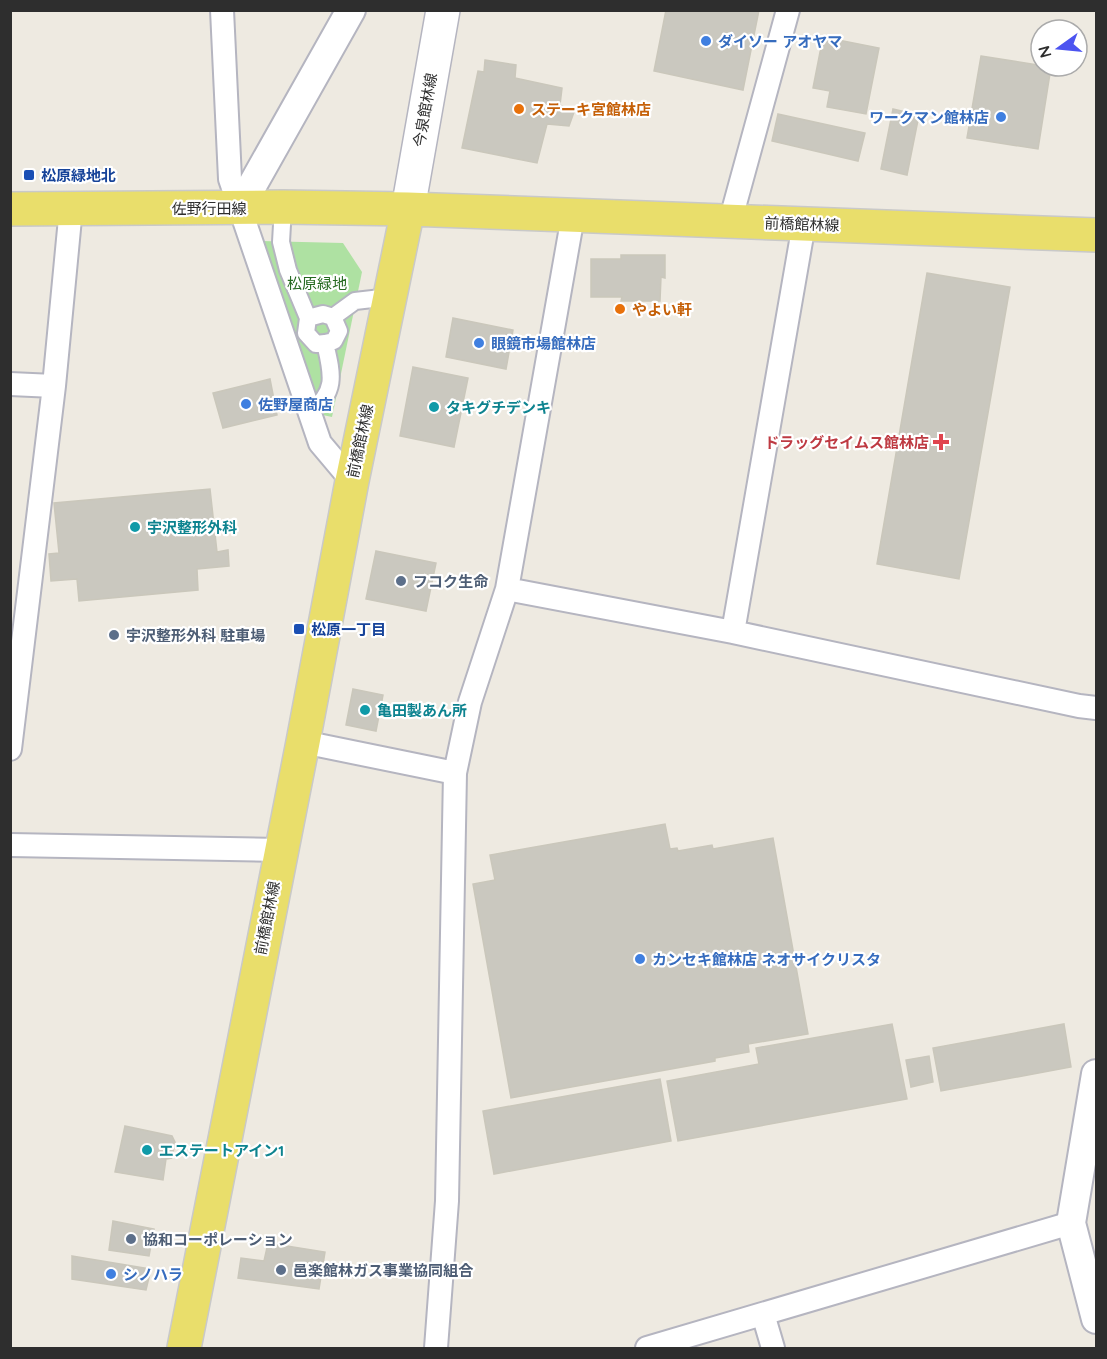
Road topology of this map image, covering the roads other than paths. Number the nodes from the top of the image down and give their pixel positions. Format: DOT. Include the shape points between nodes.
graph roads {
  1 [pos="222,10"];
  2 [pos="351,10"];
  3 [pos="443,10"];
  4 [pos="788,10"];
  5 [pos="240,207"];
  6 [pos="283,207"];
  7 [pos="71,208"];
  8 [pos="10,209"];
  9 [pos="408,209"];
  10 [pos="573,216"];
  11 [pos="730,222"];
  12 [pos="804,224"];
  13 [pos="1096,235"];
  14 [pos="390,297"];
  15 [pos="333,317"];
  16 [pos="308,318"];
  17 [pos="325,343"];
  18 [pos="10,384"];
  19 [pos="54,386"];
  20 [pos="309,412"];
  21 [pos="352,481"];
  22 [pos="507,589"];
  23 [pos="733,632"];
  24 [pos="1096,708"];
  25 [pos="303,742"];
  26 [pos="10,749"];
  27 [pos="455,773"];
  28 [pos="10,845"];
  29 [pos="280,850"];
  30 [pos="1096,1074"];
  31 [pos="1071,1223"];
  32 [pos="1092,1289"];
  33 [pos="763,1314"];
  34 [pos="1096,1319"];
  35 [pos="184,1348"];
  36 [pos="436,1348"];
  37 [pos="647,1348"];
  38 [pos="773,1348"];
  1 -- 5 [label="street" via="230,179"];
  2 -- 5 [label="street"];
  3 -- 9 [label="main road, 今泉館林線"];
  4 -- 11 [label="street"];
  5 -- 6 [label="main road, 佐野行田線"];
  5 -- 7 [label="main road, 佐野行田線"];
  5 -- 20 [label="street"];
  6 -- 9 [label="main road, 佐野行田線"];
  6 -- 16 [label="street" via="280,242"];
  7 -- 8 [label="main road, 佐野行田線"];
  7 -- 19 [label="street"];
  9 -- 10 [label="main road, 前橋館林線"];
  9 -- 14 [label="main road, 前橋館林線"];
  10 -- 11 [label="main road, 前橋館林線"];
  10 -- 22 [label="street"];
  11 -- 12 [label="main road, 前橋館林線"];
  12 -- 13 [label="main road, 前橋館林線"];
  12 -- 23 [label="street"];
  14 -- 15 [label="street" via="355,301"];
  14 -- 21 [label="main road, 前橋館林線"];
  15 -- 16 [label="street" via="323,314"];
  15 -- 17 [label="street" via="339,331 334,340"];
  16 -- 17 [label="street" via="306,333 316,344"];
  17 -- 20 [label="street" via="333,374 325,399"];
  18 -- 19 [label="street"];
  19 -- 26 [label="street"];
  20 -- 21 [label="street" via="320,443"];
  21 -- 25 [label="main road, 前橋館林線"];
  22 -- 23 [label="street"];
  22 -- 27 [label="street" via="470,702"];
  23 -- 24 [label="street"];
  25 -- 27 [label="street"];
  25 -- 29 [label="main road, 前橋館林線"];
  27 -- 36 [label="street" via="447,1201"];
  28 -- 29 [label="street"];
  29 -- 35 [label="main road, 前橋館林線"];
  30 -- 31 [label="street"];
  31 -- 32 [label="street"];
  31 -- 33 [label="street"];
  32 -- 34 [label="street"];
  33 -- 37 [label="street"];
  33 -- 38 [label="street"];
}
